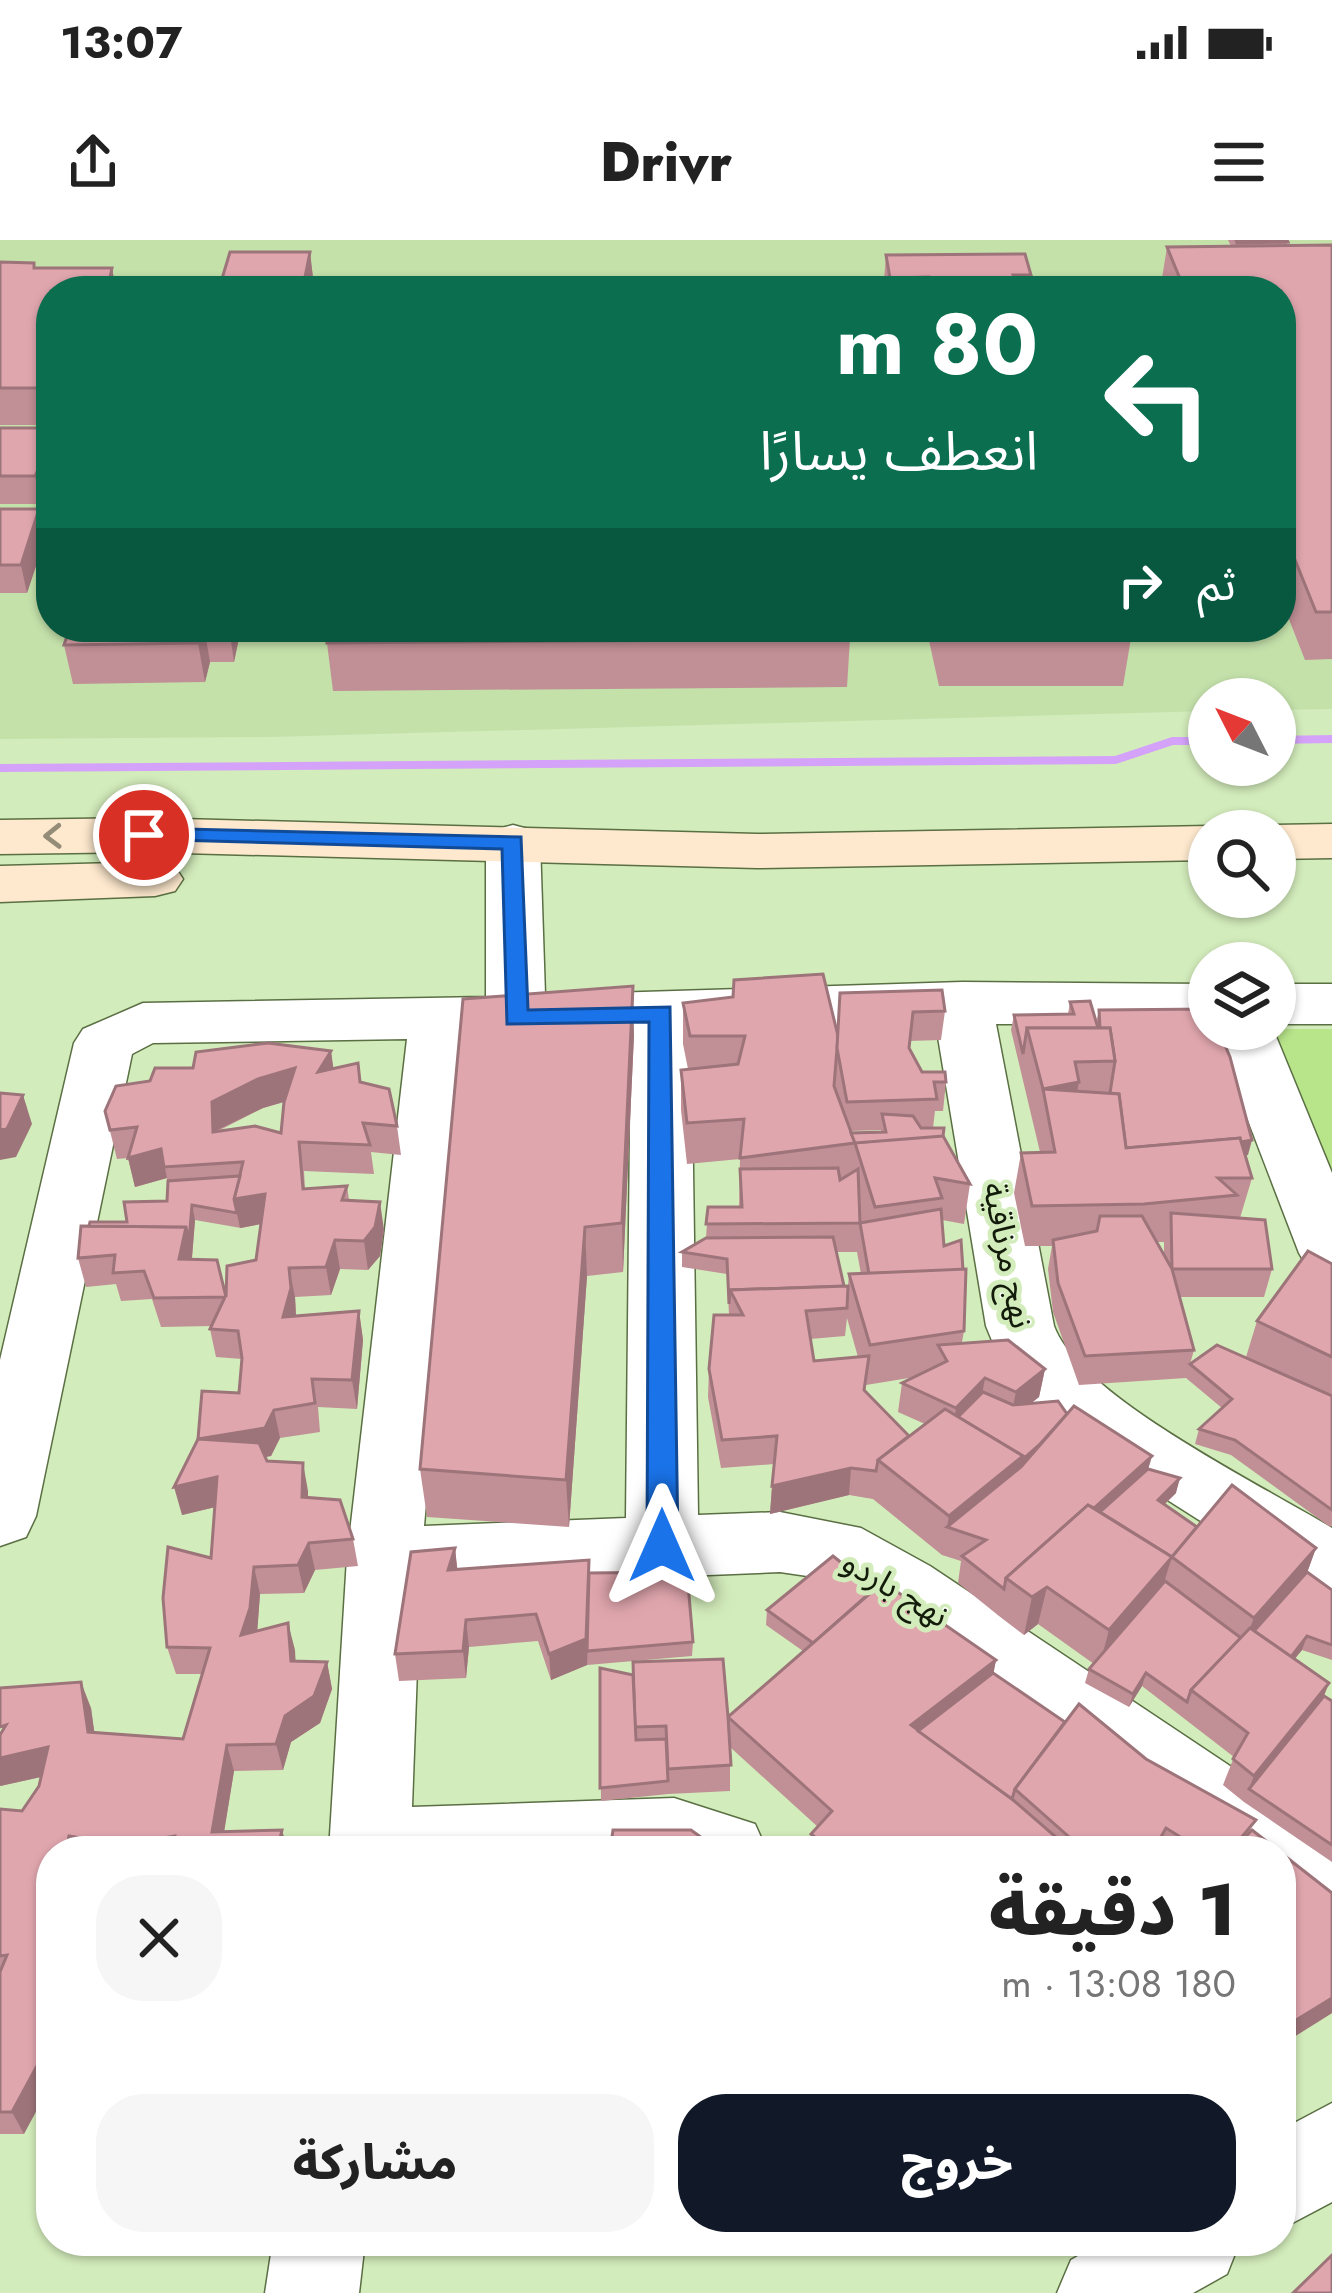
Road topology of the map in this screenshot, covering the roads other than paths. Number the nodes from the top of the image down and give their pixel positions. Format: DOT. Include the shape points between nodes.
graph roads {
  1 [pos="0,837"];
  2 [pos="1332,841"];
  3 [pos="1296,842"];
  4 [pos="1188,843"];
  5 [pos="514,856"];
  6 [pos="0,884"];
  7 [pos="962,1002"];
  8 [pos="1188,1004"];
  9 [pos="1296,1004"];
  10 [pos="1332,1004"];
  11 [pos="661,1013"];
  12 [pos="516,1018"];
  13 [pos="439,1021"];
  14 [pos="1251,1050"];
  15 [pos="1332,1253"];
  16 [pos="0,1516"];
  17 [pos="662,1546"];
  18 [pos="384,1558"];
  19 [pos="1332,1566"];
  20 [pos="371,1836"];
  21 [pos="633,1836"];
  22 [pos="680,1836"];
  23 [pos="1267,1836"];
  24 [pos="1296,1856"];
  25 [pos="1332,1880"];
  26 [pos="1332,2148"];
  27 [pos="1296,2173"];
  28 [pos="317,2256"];
  29 [pos="1169,2256"];
  30 [pos="312,2293"];
  31 [pos="1104,2293"];
  5 -- 1 [label="street, one-way"];
  2 -- 3 [label="street"];
  4 -- 5 [label="street" via="758,851 596,869"];
  5 -- 6 [label="street"];
  5 -- 12 [label="street"];
  7 -- 8 [label="street"];
  7 -- 11 [label="street"];
  7 -- 19 [label="street, نهج مرناقية" via="1031,1358 1084,1412"];
  9 -- 10 [label="street"];
  11 -- 12 [label="street"];
  11 -- 17 [label="street"];
  12 -- 13 [label="street"];
  13 -- 16 [label="street" via="143,1023 104,1042"];
  13 -- 18 [label="street"];
  14 -- 15 [label="street"];
  17 -- 18 [label="street, نهج باردو"];
  17 -- 23 [label="street, نهج باردو" via="810,1543 862,1563"];
  18 -- 20 [label="street"];
  21 -- 22 [label="street"];
  24 -- 25 [label="street, نهج باردو"];
  26 -- 27 [label="street"];
  28 -- 30 [label="street"];
  29 -- 31 [label="street"];
}
